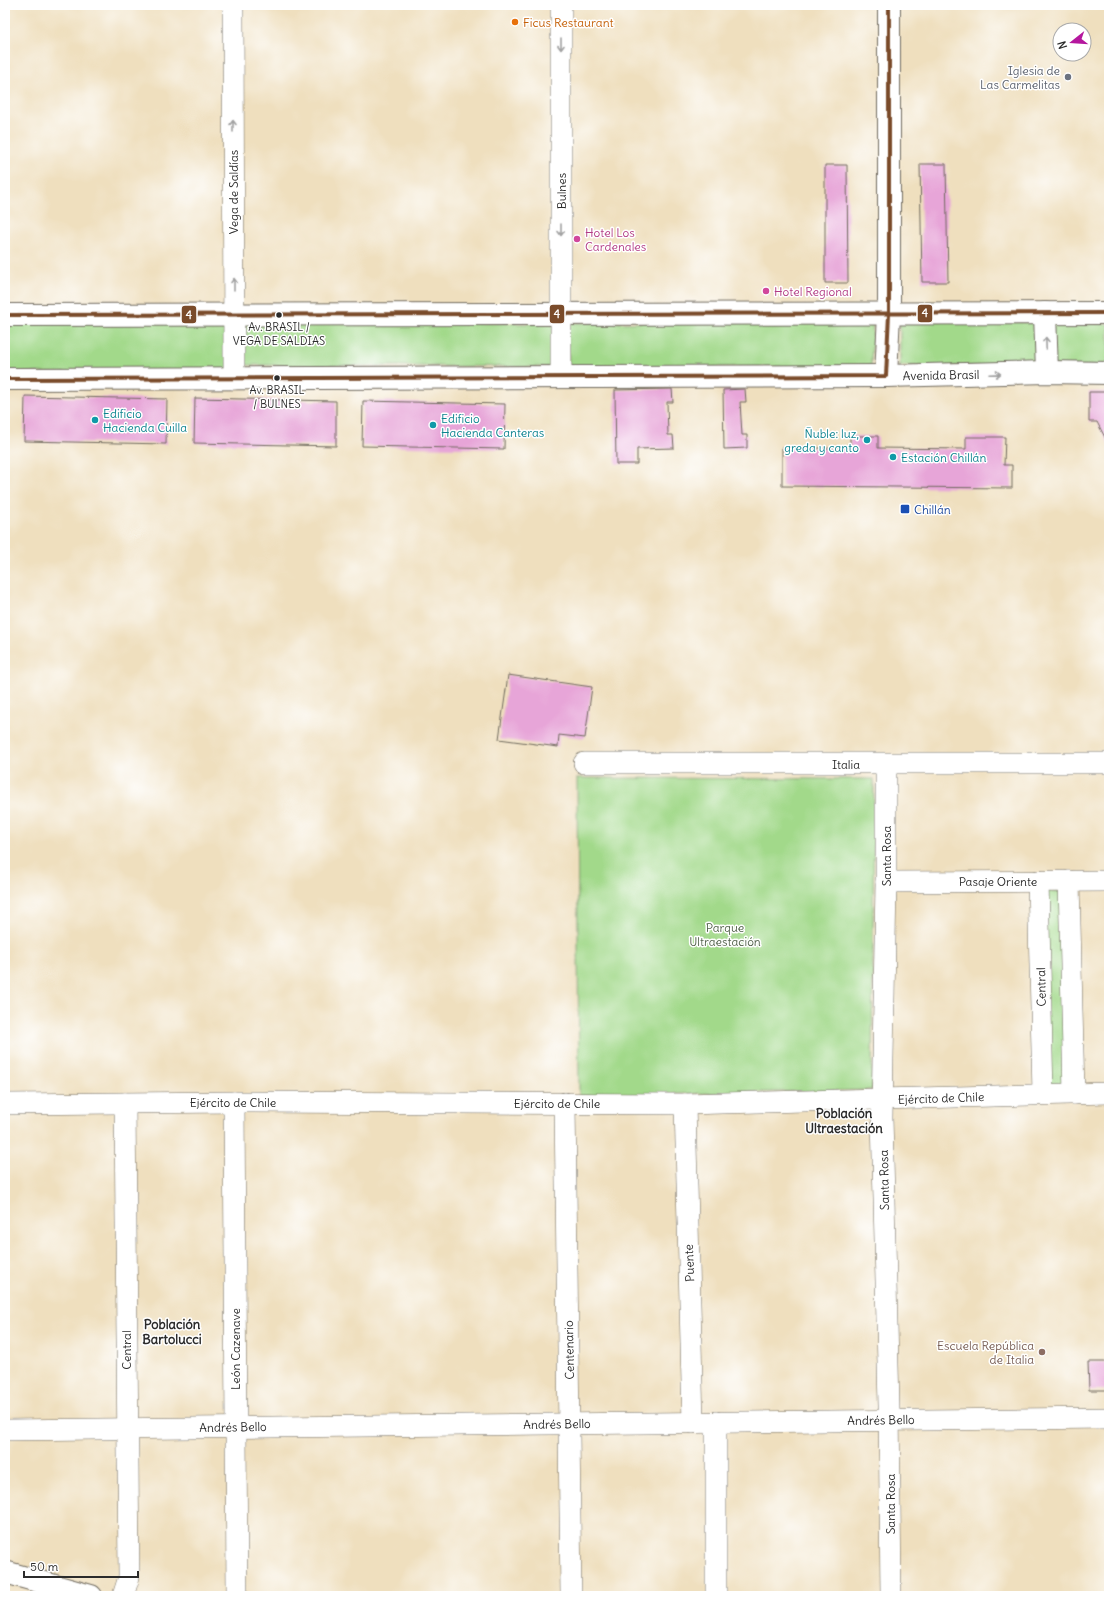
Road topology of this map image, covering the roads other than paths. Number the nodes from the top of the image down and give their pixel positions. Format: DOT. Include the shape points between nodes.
graph roads {
  1 [pos="233,5"];
  2 [pos="561,5"];
  3 [pos="889,5"];
  4 [pos="1045,313"];
  5 [pos="1109,313"];
  6 [pos="561,314"];
  7 [pos="889,314"];
  8 [pos="5,315"];
  9 [pos="234,315"];
  10 [pos="1047,372"];
  11 [pos="1109,373"];
  12 [pos="886,376"];
  13 [pos="561,377"];
  14 [pos="5,379"];
  15 [pos="234,379"];
  16 [pos="584,763"];
  17 [pos="1109,763"];
  18 [pos="886,764"];
  19 [pos="1038,881"];
  20 [pos="1069,881"];
  21 [pos="1109,881"];
  22 [pos="886,882"];
  23 [pos="1109,1093"];
  24 [pos="1044,1094"];
  25 [pos="1074,1094"];
  26 [pos="883,1100"];
  27 [pos="234,1102"];
  28 [pos="124,1103"];
  29 [pos="566,1103"];
  30 [pos="5,1104"];
  31 [pos="685,1104"];
  32 [pos="1109,1418"];
  33 [pos="889,1420"];
  34 [pos="716,1422"];
  35 [pos="693,1423"];
  36 [pos="570,1424"];
  37 [pos="236,1427"];
  38 [pos="127,1428"];
  39 [pos="5,1430"];
  40 [pos="5,1572"];
  41 [pos="60,1592"];
  42 [pos="242,1594"];
  43 [pos="91,1596"];
  44 [pos="123,1596"];
  45 [pos="571,1596"];
  46 [pos="716,1596"];
  47 [pos="891,1596"];
  9 -- 1 [label="street, Vega de Saldías, one-way"];
  2 -- 6 [label="street, Bulnes, one-way"];
  3 -- 7 [label="main road"];
  4 -- 5 [label="main road"];
  4 -- 7 [label="main road"];
  10 -- 4 [label="main road, one-way"];
  6 -- 7 [label="main road"];
  6 -- 9 [label="main road"];
  6 -- 13 [label="street, Bulnes"];
  7 -- 12 [label="main road"];
  8 -- 9 [label="main road"];
  9 -- 15 [label="street, Vega de Saldías"];
  10 -- 11 [label="main road, Avenida Brasil"];
  12 -- 10 [label="main road, Avenida Brasil, one-way"];
  12 -- 13 [label="main road, Avenida Brasil"];
  13 -- 15 [label="main road, Avenida Brasil"];
  14 -- 15 [label="main road, Avenida Brasil"];
  16 -- 18 [label="street, Italia"];
  17 -- 18 [label="street, Italia"];
  18 -- 22 [label="street, Santa Rosa"];
  19 -- 20 [label="street, Pasaje Oriente"];
  19 -- 22 [label="street, Pasaje Oriente"];
  19 -- 24 [label="street, Central"];
  20 -- 21 [label="street, Pasaje Oriente"];
  20 -- 25 [label="street"];
  22 -- 26 [label="street, Santa Rosa"];
  23 -- 25 [label="street, Ejército de Chile"];
  24 -- 25 [label="street, Ejército de Chile"];
  24 -- 26 [label="street, Ejército de Chile"];
  26 -- 31 [label="street, Ejército de Chile"];
  26 -- 33 [label="street, Santa Rosa"];
  27 -- 28 [label="street, Ejército de Chile"];
  27 -- 29 [label="street, Ejército de Chile"];
  27 -- 37 [label="street, León Cazenave"];
  28 -- 30 [label="street, Ejército de Chile"];
  28 -- 38 [label="street, Central"];
  29 -- 31 [label="street, Ejército de Chile"];
  29 -- 36 [label="street, Centenario"];
  31 -- 35 [label="street, Puente"];
  32 -- 33 [label="street, Andrés Bello"];
  33 -- 34 [label="street, Andrés Bello"];
  33 -- 47 [label="street, Santa Rosa"];
  34 -- 35 [label="street, Andrés Bello"];
  34 -- 46 [label="street"];
  35 -- 36 [label="street, Andrés Bello"];
  36 -- 37 [label="street, Andrés Bello"];
  36 -- 45 [label="street, Centenario"];
  37 -- 38 [label="street, Andrés Bello"];
  37 -- 42 [label="street, León Cazenave"];
  38 -- 39 [label="street, Andrés Bello"];
  38 -- 44 [label="street, Central" via="129,1577"];
  40 -- 41 [label="main road"];
  41 -- 43 [label="main road"];
}
